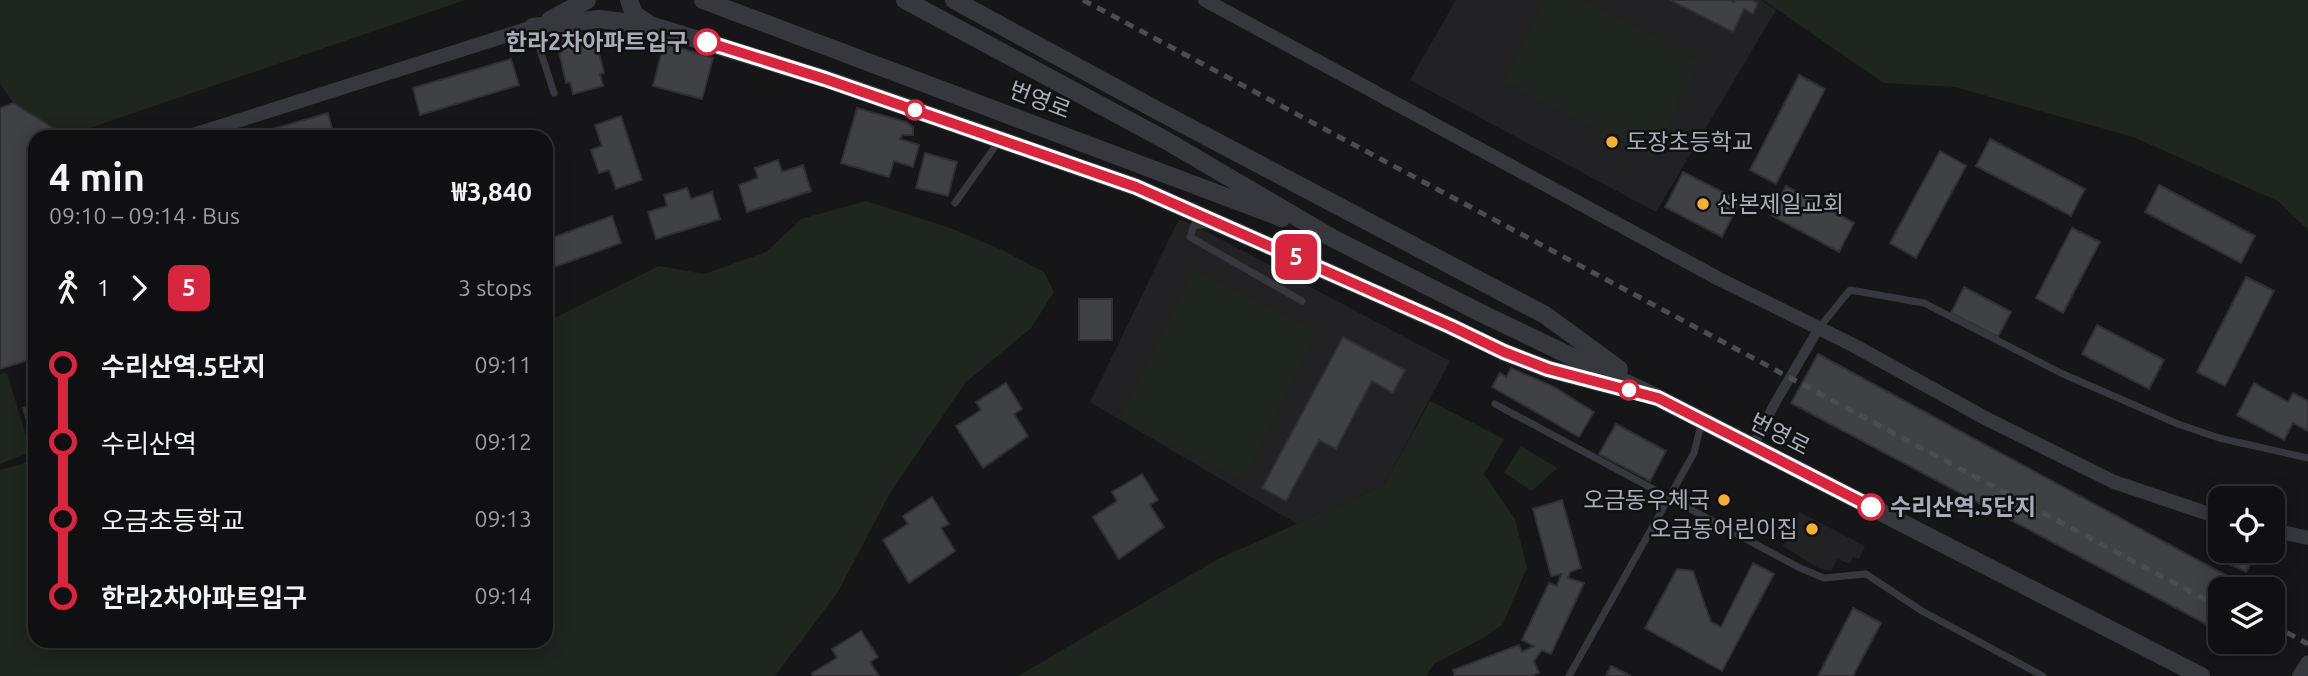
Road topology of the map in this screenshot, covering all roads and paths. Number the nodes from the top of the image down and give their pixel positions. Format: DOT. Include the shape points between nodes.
graph roads {
  1 [pos="587,0"];
  2 [pos="629,0"];
  3 [pos="703,0"];
  4 [pos="905,0"];
  5 [pos="954,0"];
  6 [pos="1205,0"];
  7 [pos="650,26"];
  8 [pos="533,27"];
  9 [pos="554,93"];
  10 [pos="209,130"];
  11 [pos="1000,140"];
  12 [pos="955,203"];
  13 [pos="1223,224"];
  14 [pos="1334,239"];
  15 [pos="1302,301"];
  16 [pos="1819,328"];
  17 [pos="1658,398"];
  18 [pos="1495,404"];
  19 [pos="1702,421"];
  20 [pos="1752,448"];
  21 [pos="2308,458"];
  22 [pos="1668,496"];
  23 [pos="2208,514"];
  24 [pos="2285,533"];
  25 [pos="2308,538"];
  26 [pos="2308,662"];
  27 [pos="1569,676"];
  28 [pos="2043,676"];
  29 [pos="2201,676"];
  30 [pos="2299,676"];
  1 -- 8 [label="street"];
  2 -- 7 [label="street" via="634,14"];
  3 -- 14 [label="street, 번영로"];
  4 -- 14 [label="street, 번영로" via="1167,141"];
  5 -- 17 [label="street" via="1545,315"];
  6 -- 16 [label="street" via="1718,279"];
  7 -- 8 [label="street" via="599,19"];
  7 -- 11 [label="street" via="825,79"];
  8 -- 9 [label="lane"];
  8 -- 10 [label="street"];
  11 -- 12 [label="lane"];
  11 -- 13 [label="street" via="1136,187"];
  13 -- 15 [label="lane" via="1194,225 1190,237"];
  13 -- 17 [label="street" via="1504,352 1548,369"];
  14 -- 17 [label="street, 번영로"];
  16 -- 20 [label="street"];
  16 -- 21 [label="lane" via="1850,290 1924,303 2063,374 2178,424"];
  16 -- 23 [label="street" via="2114,482"];
  17 -- 19 [label="street, 번영로"];
  18 -- 22 [label="lane"];
  19 -- 20 [label="street, 번영로"];
  19 -- 22 [label="lane" via="1694,453"];
  20 -- 29 [label="street, 번영로"];
  22 -- 27 [label="lane"];
  22 -- 28 [label="lane" via="1824,578 1866,574 1922,611"];
  24 -- 25 [label="street"];
  26 -- 30 [label="street"];
}
